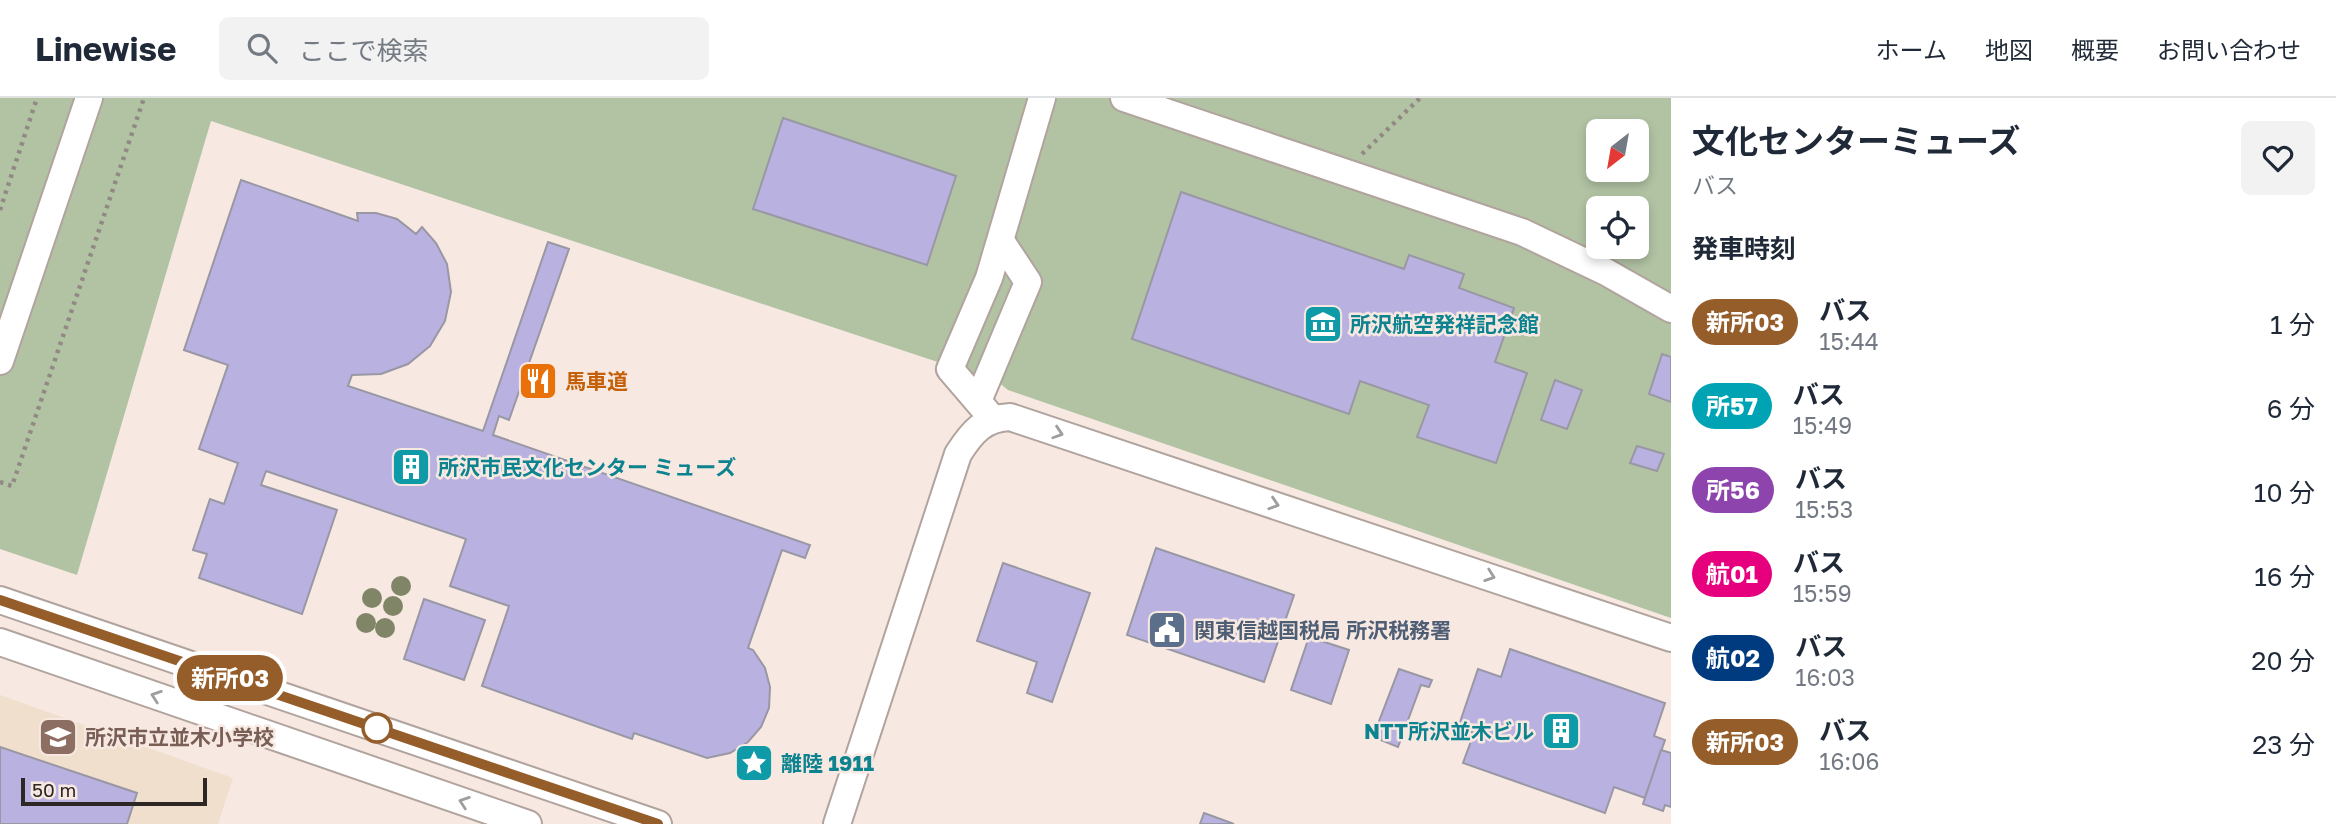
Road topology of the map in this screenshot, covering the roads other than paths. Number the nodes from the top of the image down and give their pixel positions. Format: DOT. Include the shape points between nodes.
graph roads {
  1 [pos="89,98"];
  2 [pos="1042,98"];
  3 [pos="1124,98"];
  4 [pos="1001,241"];
  5 [pos="1671,309"];
  6 [pos="0,361"];
  7 [pos="985,410"];
  8 [pos="0,600"];
  9 [pos="1671,638"];
  10 [pos="0,642"];
  11 [pos="528,824"];
  12 [pos="658,824"];
  13 [pos="837,824"];
  1 -- 6 [label="street"];
  2 -- 4 [label="street"];
  3 -- 5 [label="street" via="1522,232"];
  4 -- 7 [label="street" via="1027,282"];
  4 -- 7 [label="street" via="950,369"];
  7 -- 9 [label="street, one-way"];
  7 -- 13 [label="street" via="954,463"];
  8 -- 12 [label="street"];
  11 -- 10 [label="street, one-way"];
}
